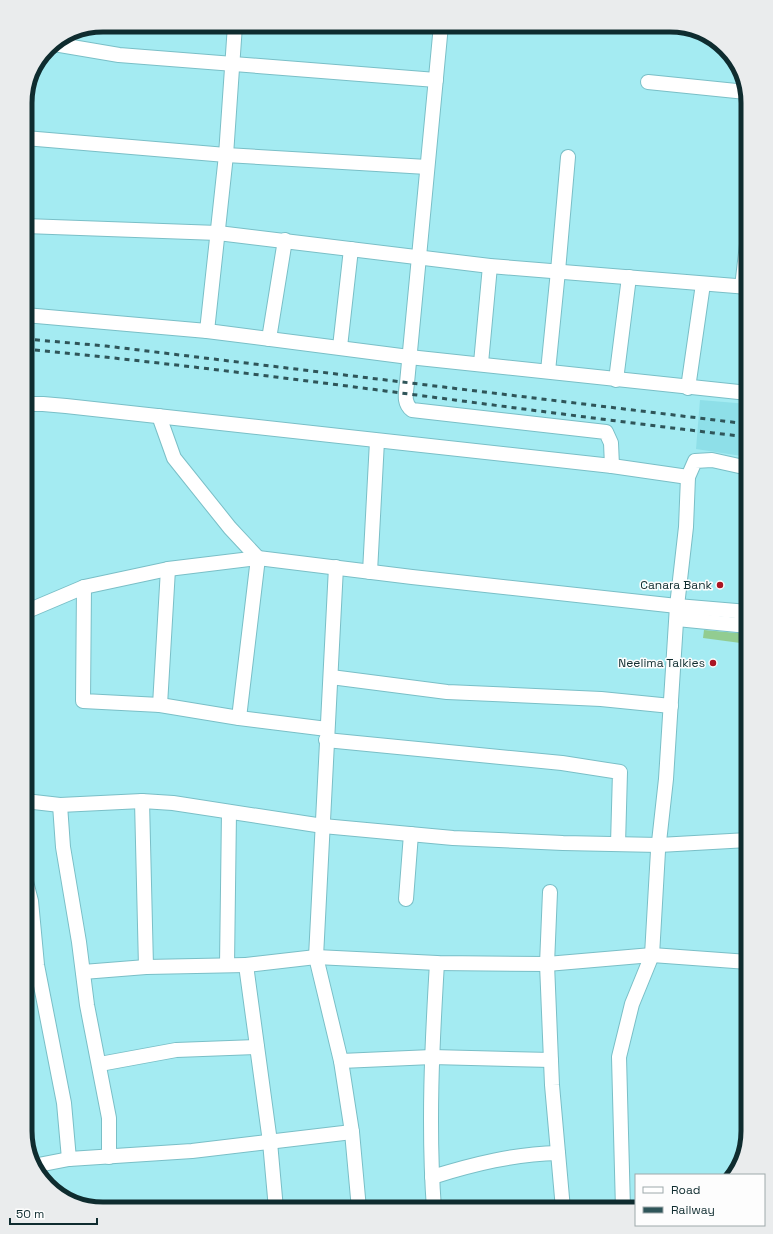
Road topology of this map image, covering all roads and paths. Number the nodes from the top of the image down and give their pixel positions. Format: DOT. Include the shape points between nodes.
graph roads {
  1 [pos="235,32"];
  2 [pos="440,32"];
  3 [pos="62,45"];
  4 [pos="233,64"];
  5 [pos="436,80"];
  6 [pos="648,82"];
  7 [pos="740,91"];
  8 [pos="32,139"];
  9 [pos="226,155"];
  10 [pos="568,157"];
  11 [pos="428,167"];
  12 [pos="32,226"];
  13 [pos="218,233"];
  14 [pos="285,240"];
  15 [pos="350,249"];
  16 [pos="419,258"];
  17 [pos="490,266"];
  18 [pos="558,271"];
  19 [pos="629,277"];
  20 [pos="703,284"];
  21 [pos="741,287"];
  22 [pos="32,316"];
  23 [pos="207,331"];
  24 [pos="269,339"];
  25 [pos="340,347"];
  26 [pos="409,356"];
  27 [pos="481,363"];
  28 [pos="548,371"];
  29 [pos="616,380"];
  30 [pos="688,388"];
  31 [pos="741,392"];
  32 [pos="32,404"];
  33 [pos="159,416"];
  34 [pos="377,440"];
  35 [pos="612,466"];
  36 [pos="741,466"];
  37 [pos="688,477"];
  38 [pos="258,558"];
  39 [pos="336,567"];
  40 [pos="168,569"];
  41 [pos="370,572"];
  42 [pos="84,587"];
  43 [pos="32,609"];
  44 [pos="741,611"];
  45 [pos="677,613"];
  46 [pos="741,625"];
  47 [pos="331,677"];
  48 [pos="160,705"];
  49 [pos="671,706"];
  50 [pos="239,718"];
  51 [pos="326,735"];
  52 [pos="142,801"];
  53 [pos="32,802"];
  54 [pos="60,805"];
  55 [pos="229,812"];
  56 [pos="323,826"];
  57 [pos="410,834"];
  58 [pos="741,840"];
  59 [pos="618,844"];
  60 [pos="659,845"];
  61 [pos="550,892"];
  62 [pos="406,899"];
  63 [pos="32,910"];
  64 [pos="652,955"];
  65 [pos="316,957"];
  66 [pos="741,961"];
  67 [pos="437,963"];
  68 [pos="547,964"];
  69 [pos="227,965"];
  70 [pos="246,965"];
  71 [pos="146,967"];
  72 [pos="83,972"];
  73 [pos="257,1047"];
  74 [pos="432,1057"];
  75 [pos="551,1060"];
  76 [pos="341,1061"];
  77 [pos="100,1064"];
  78 [pos="352,1132"];
  79 [pos="270,1142"];
  80 [pos="558,1153"];
  81 [pos="109,1157"];
  82 [pos="69,1159"];
  83 [pos="41,1165"];
  84 [pos="432,1177"];
  85 [pos="275,1202"];
  86 [pos="358,1202"];
  87 [pos="434,1202"];
  88 [pos="562,1202"];
  89 [pos="623,1202"];
  1 -- 4 [label="street"];
  2 -- 5 [label="street"];
  3 -- 4 [label="street" via="119,55"];
  4 -- 5 [label="street"];
  4 -- 9 [label="street"];
  5 -- 11 [label="street"];
  6 -- 7 [label="street"];
  8 -- 9 [label="street"];
  9 -- 11 [label="street"];
  9 -- 13 [label="street"];
  10 -- 18 [label="street"];
  11 -- 16 [label="street"];
  12 -- 13 [label="street"];
  13 -- 14 [label="street"];
  13 -- 23 [label="street"];
  14 -- 15 [label="street"];
  14 -- 24 [label="street"];
  15 -- 16 [label="street"];
  15 -- 25 [label="street"];
  16 -- 17 [label="street"];
  16 -- 26 [label="street"];
  17 -- 18 [label="street"];
  17 -- 27 [label="street"];
  18 -- 19 [label="street"];
  18 -- 28 [label="street"];
  19 -- 20 [label="street"];
  19 -- 29 [label="street"];
  20 -- 21 [label="street"];
  20 -- 30 [label="street"];
  22 -- 23 [label="street"];
  23 -- 24 [label="street"];
  24 -- 25 [label="street"];
  25 -- 26 [label="street"];
  26 -- 27 [label="street"];
  26 -- 35 [label="street" via="406,401 412,410 606,432 611,443"];
  27 -- 28 [label="street"];
  28 -- 29 [label="street"];
  29 -- 30 [label="street"];
  30 -- 31 [label="street"];
  32 -- 33 [label="street"];
  33 -- 34 [label="street"];
  33 -- 38 [label="street" via="174,458 230,528"];
  34 -- 35 [label="street"];
  34 -- 41 [label="street"];
  35 -- 37 [label="street"];
  36 -- 37 [label="street" via="712,460 695,461"];
  37 -- 45 [label="street" via="686,527"];
  38 -- 39 [label="street"];
  38 -- 40 [label="street"];
  38 -- 50 [label="street"];
  39 -- 41 [label="street"];
  39 -- 47 [label="street"];
  40 -- 42 [label="street"];
  40 -- 48 [label="street"];
  41 -- 45 [label="street"];
  42 -- 43 [label="street"];
  42 -- 48 [label="street" via="83,701"];
  44 -- 45 [label="street" via="706,608"];
  45 -- 46 [label="street"];
  45 -- 49 [label="street"];
  47 -- 49 [label="street" via="447,692 601,699"];
  47 -- 51 [label="street"];
  48 -- 50 [label="street"];
  49 -- 60 [label="street"];
  50 -- 51 [label="street"];
  51 -- 56 [label="street"];
  51 -- 59 [label="street" via="620,772"];
  52 -- 54 [label="street"];
  52 -- 55 [label="street"];
  52 -- 71 [label="street"];
  53 -- 54 [label="street"];
  54 -- 72 [label="street" via="63,847"];
  55 -- 56 [label="street"];
  55 -- 69 [label="street"];
  56 -- 57 [label="street"];
  56 -- 65 [label="street"];
  57 -- 59 [label="street" via="469,839"];
  57 -- 62 [label="street"];
  58 -- 60 [label="street"];
  59 -- 60 [label="street"];
  60 -- 64 [label="street"];
  61 -- 68 [label="street"];
  63 -- 82 [label="street" via="38,965 64,1103"];
  64 -- 66 [label="street"];
  64 -- 68 [label="street"];
  64 -- 89 [label="street" via="632,1004 619,1057"];
  65 -- 67 [label="street"];
  65 -- 70 [label="street"];
  65 -- 76 [label="street"];
  67 -- 68 [label="street"];
  67 -- 74 [label="street"];
  68 -- 75 [label="street"];
  69 -- 70 [label="street"];
  69 -- 71 [label="street"];
  70 -- 73 [label="street"];
  71 -- 72 [label="street"];
  72 -- 77 [label="street" via="87,1005"];
  73 -- 77 [label="street" via="176,1050"];
  73 -- 79 [label="street"];
  74 -- 75 [label="street"];
  74 -- 76 [label="street"];
  74 -- 84 [label="street"];
  75 -- 80 [label="street"];
  76 -- 78 [label="street"];
  77 -- 81 [label="street" via="109,1118"];
  78 -- 79 [label="street"];
  78 -- 86 [label="street"];
  79 -- 81 [label="street"];
  79 -- 85 [label="street"];
  80 -- 84 [label="street" via="501,1158"];
  80 -- 88 [label="street"];
  81 -- 82 [label="street"];
  82 -- 83 [label="street"];
  84 -- 87 [label="street"];
}
